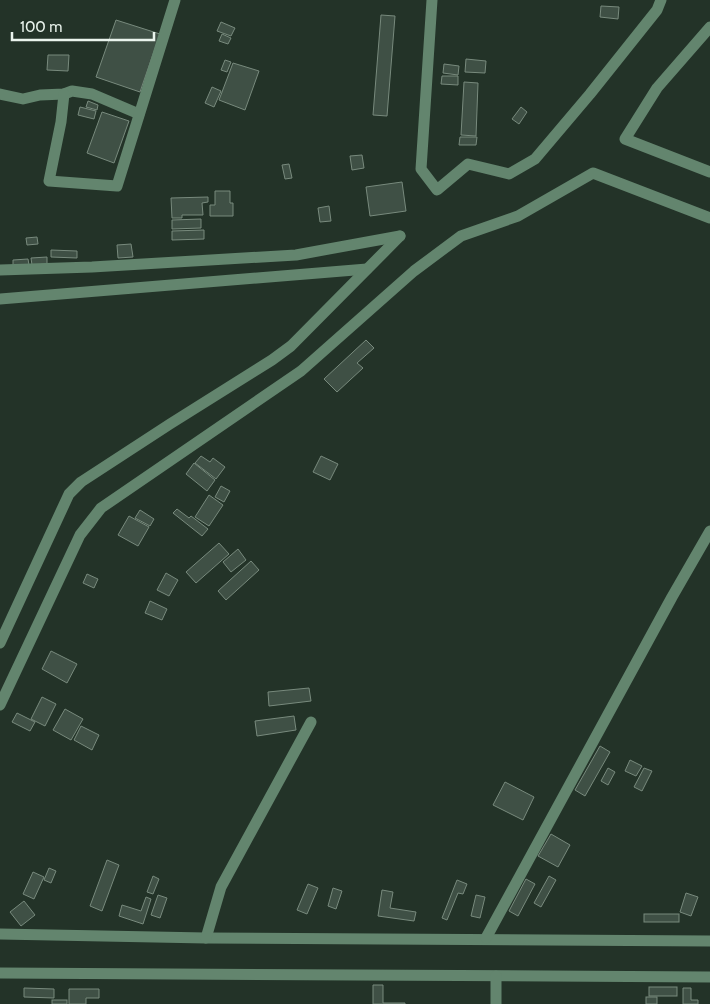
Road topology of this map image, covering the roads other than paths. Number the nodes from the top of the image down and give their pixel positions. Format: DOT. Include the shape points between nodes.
graph roads {
  1 [pos="175,0"];
  2 [pos="432,0"];
  3 [pos="662,0"];
  4 [pos="710,28"];
  5 [pos="0,94"];
  6 [pos="64,94"];
  7 [pos="139,114"];
  8 [pos="710,172"];
  9 [pos="710,218"];
  10 [pos="367,269"];
  11 [pos="0,270"];
  12 [pos="0,299"];
  13 [pos="710,531"];
  14 [pos="0,642"];
  15 [pos="0,704"];
  16 [pos="311,722"];
  17 [pos="0,934"];
  18 [pos="206,938"];
  19 [pos="486,938"];
  20 [pos="710,941"];
  21 [pos="0,973"];
  22 [pos="496,976"];
  23 [pos="710,977"];
  24 [pos="496,1004"];
  1 -- 7 [label="street"];
  2 -- 3 [label="street" via="421,169 437,190 468,164 509,174 535,159 651,18"];
  4 -- 8 [label="street" via="657,88 625,139"];
  5 -- 6 [label="street" via="23,99"];
  6 -- 7 [label="street" via="72,91 92,94"];
  6 -- 7 [label="street" via="49,181 117,186"];
  9 -- 15 [label="street" via="594,173 518,216 461,236 414,271 301,371 101,508 80,534"];
  10 -- 11 [label="street" via="400,236 296,255"];
  10 -- 12 [label="street"];
  10 -- 14 [label="street" via="291,346 81,482 69,494"];
  13 -- 19 [label="street"];
  16 -- 18 [label="street" via="221,887"];
  17 -- 18 [label="street"];
  18 -- 19 [label="street"];
  19 -- 20 [label="street"];
  21 -- 22 [label="street"];
  22 -- 23 [label="street"];
  22 -- 24 [label="street"];
}
